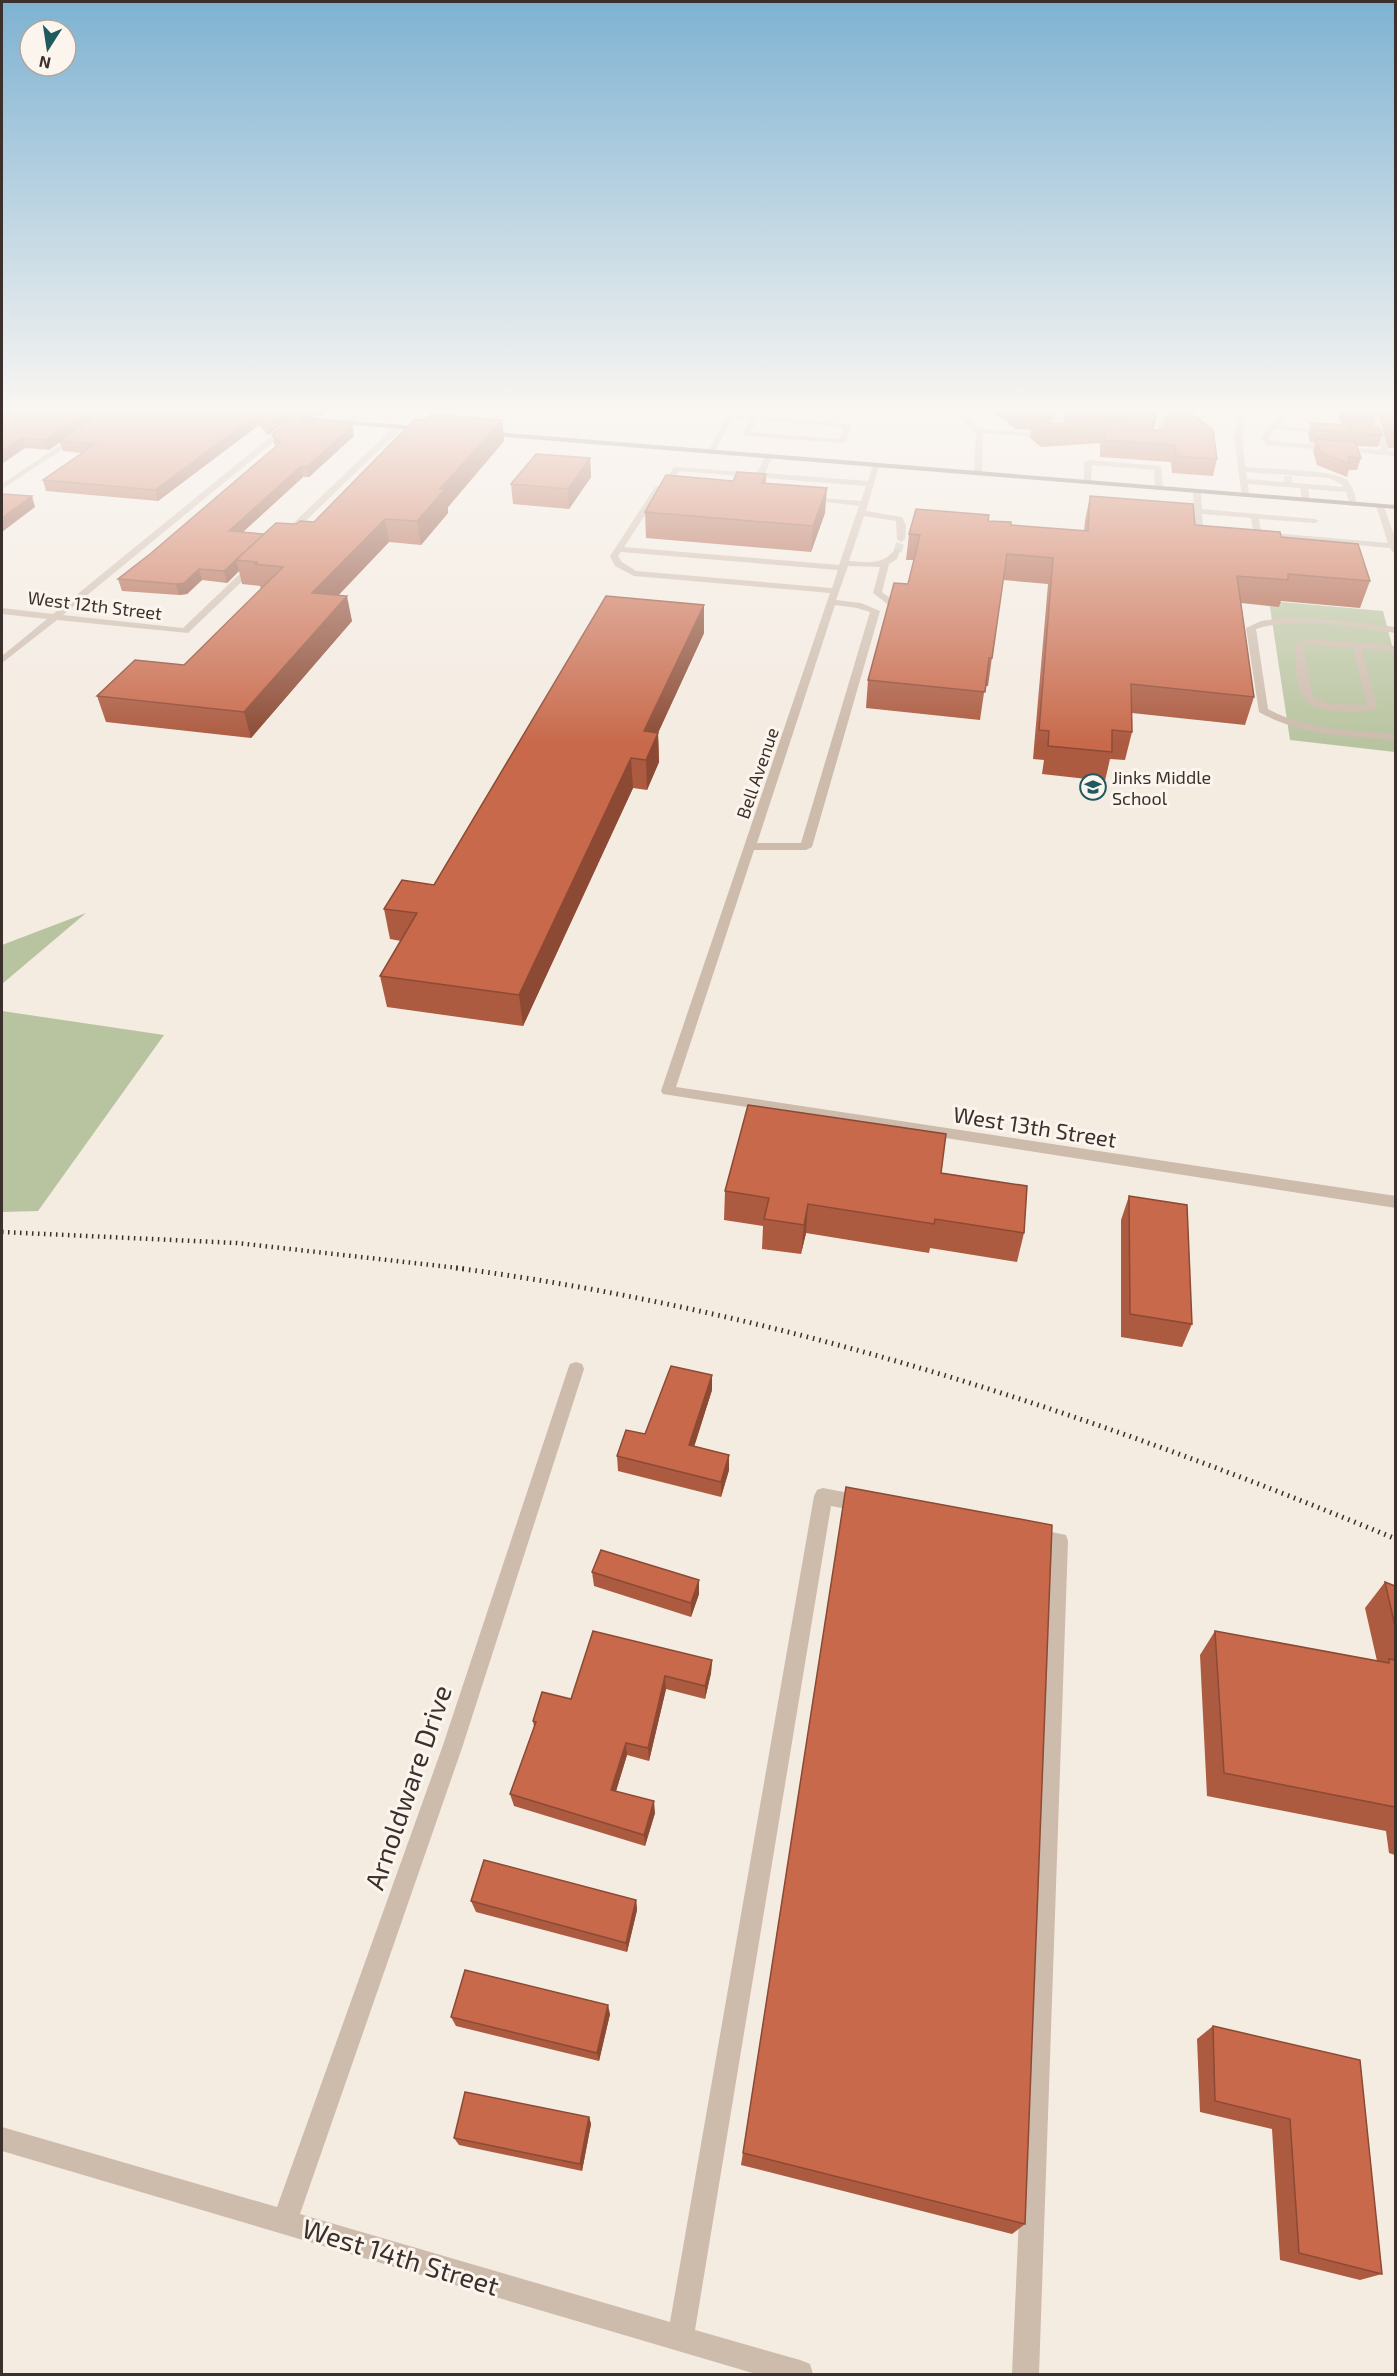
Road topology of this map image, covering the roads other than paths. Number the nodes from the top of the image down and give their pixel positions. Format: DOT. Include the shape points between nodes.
graph roads {
  1 [pos="171,522"];
  2 [pos="301,522"];
  3 [pos="637,522"];
  4 [pos="858,522"];
  5 [pos="900,522"];
  6 [pos="1199,522"];
  7 [pos="1256,522"];
  8 [pos="1385,522"];
  9 [pos="1199,528"];
  10 [pos="901,539"];
  11 [pos="280,542"];
  12 [pos="619,549"];
  13 [pos="1394,550"];
  14 [pos="898,552"];
  15 [pos="262,558"];
  16 [pos="885,564"];
  17 [pos="844,565"];
  18 [pos="833,596"];
  19 [pos="893,604"];
  20 [pos="2,611"];
  21 [pos="54,617"];
  22 [pos="1395,630"];
  23 [pos="1357,646"];
  24 [pos="1395,649"];
  25 [pos="2,660"];
  26 [pos="1395,737"];
  27 [pos="750,846"];
  28 [pos="668,1091"];
  29 [pos="1395,1202"];
  30 [pos="576,1369"];
  31 [pos="882,1507"];
  32 [pos="1012,1532"];
  33 [pos="2,2139"];
  34 [pos="285,2221"];
  35 [pos="680,2340"];
  36 [pos="800,2374"];
  37 [pos="1025,2374"];
  1 -- 21 [label="street"];
  2 -- 11 [label="street"];
  3 -- 12 [label="street"];
  4 -- 17 [label="street, Bell Avenue"];
  5 -- 10 [label="street"];
  6 -- 9 [label="street"];
  7 -- 13 [label="street" via="1257,534"];
  8 -- 13 [label="street"];
  12 -- 17 [label="street"];
  12 -- 18 [label="street" via="614,556 618,564 633,573"];
  14 -- 16 [label="street"];
  15 -- 21 [label="street, West 12th Street" via="185,631"];
  16 -- 17 [label="street"];
  16 -- 19 [label="street" via="878,593"];
  17 -- 18 [label="street, Bell Avenue"];
  18 -- 27 [label="street, Bell Avenue"];
  18 -- 27 [label="street" via="874,611 806,847"];
  20 -- 21 [label="street, West 12th Street"];
  21 -- 25 [label="street"];
  22 -- 26 [label="street" via="1296,621 1263,622 1251,628 1263,710 1278,720 1310,727"];
  23 -- 23 [label="street" via="1310,642 1299,645 1308,697 1317,705 1361,710 1372,707"];
  23 -- 24 [label="street"];
  27 -- 28 [label="street, Bell Avenue"];
  28 -- 29 [label="street, West 13th Street"];
  30 -- 34 [label="street, Arnoldware Drive" via="452,1748"];
  31 -- 35 [label="street" via="823,1496"];
  32 -- 37 [label="street" via="1059,1541"];
  33 -- 34 [label="street, West 14th Street"];
  34 -- 35 [label="street, West 14th Street"];
  35 -- 36 [label="street, West 14th Street"];
}
